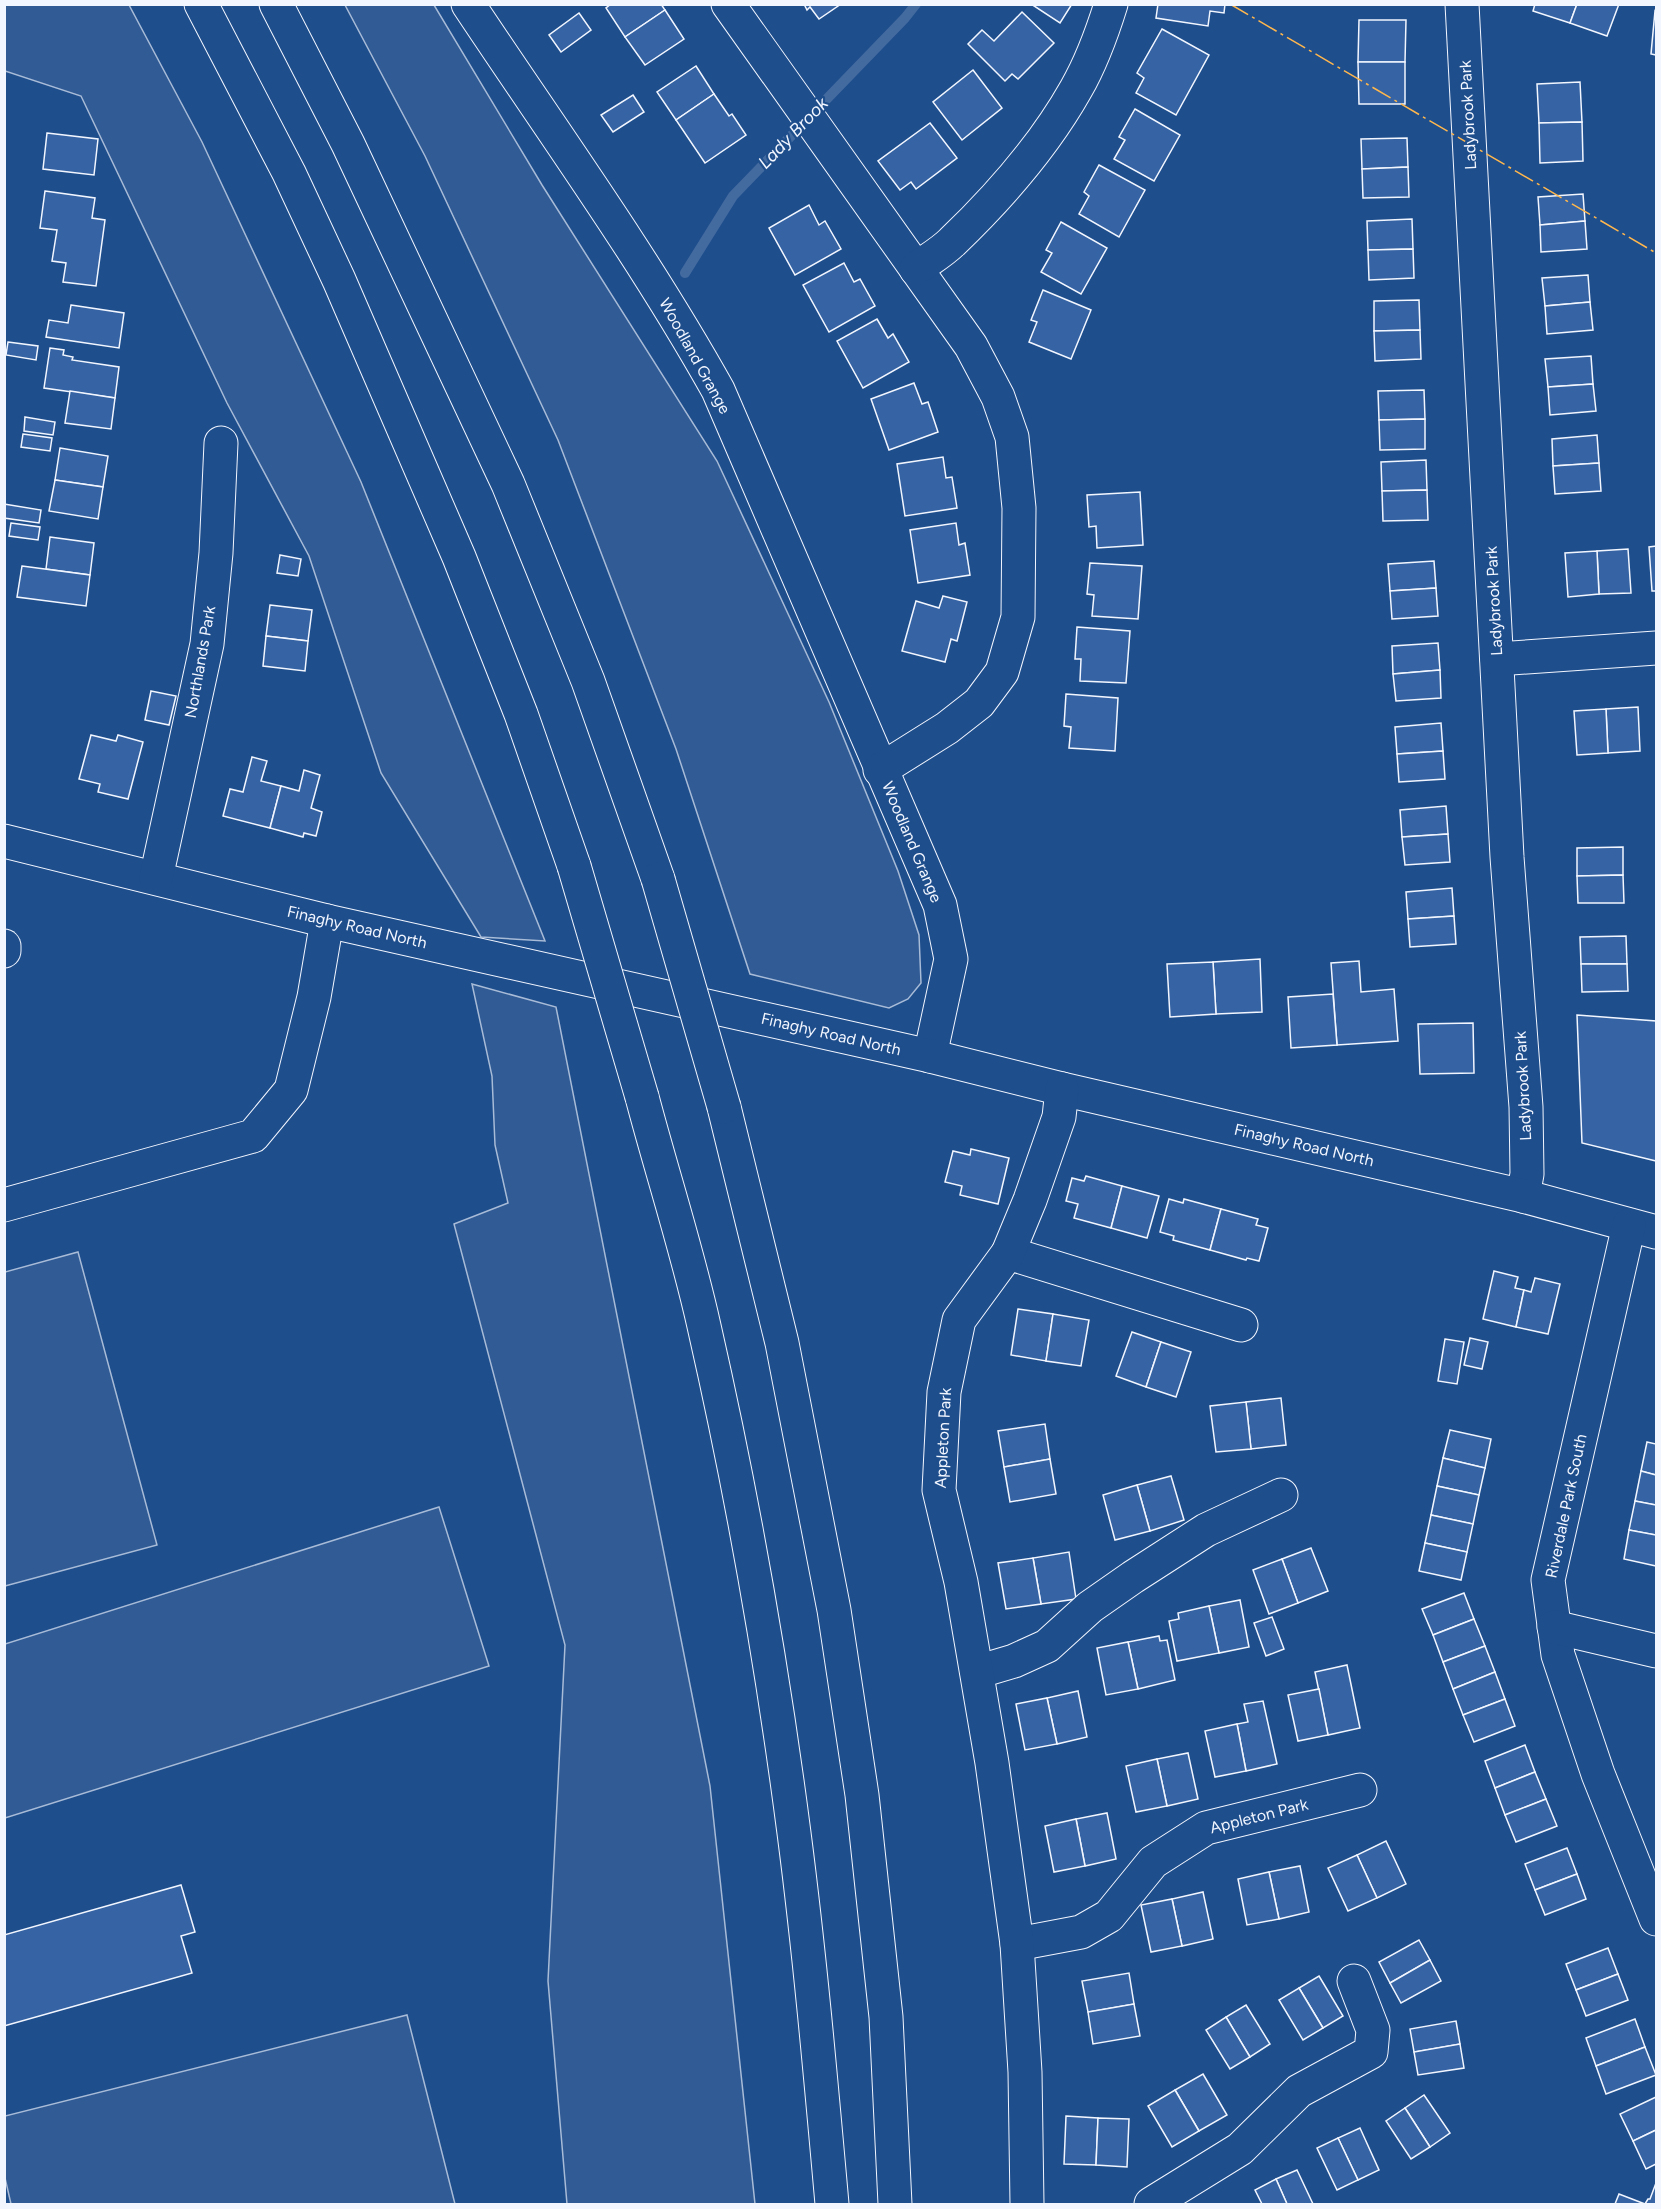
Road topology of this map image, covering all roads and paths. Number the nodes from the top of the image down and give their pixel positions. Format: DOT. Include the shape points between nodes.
graph roads {
  1 [pos="201,4"];
  2 [pos="276,4"];
  3 [pos="468,4"];
  4 [pos="728,4"];
  5 [pos="1111,4"];
  6 [pos="1462,4"];
  7 [pos="916,269"];
  8 [pos="221,443"];
  9 [pos="1656,648"];
  10 [pos="1497,659"];
  11 [pos="880,770"];
  12 [pos="4,841"];
  13 [pos="156,878"];
  14 [pos="327,921"];
  15 [pos="4,946"];
  16 [pos="4,951"];
  17 [pos="930,1056"];
  18 [pos="1062,1089"];
  19 [pos="1523,1196"];
  20 [pos="4,1205"];
  21 [pos="1643,1228"];
  22 [pos="1008,1253"];
  23 [pos="1241,1324"];
  24 [pos="1281,1495"];
  25 [pos="1554,1627"];
  26 [pos="1656,1651"];
  27 [pos="977,1672"];
  28 [pos="1360,1790"];
  29 [pos="1656,1919"];
  30 [pos="1017,1944"];
  31 [pos="1354,1981"];
  32 [pos="832,2205"];
  33 [pos="895,2205"];
  34 [pos="1027,2205"];
  35 [pos="1151,2205"];
  1 -- 32 [label="main road, bridge" via="289,172 463,568 521,714 574,866 642,1097 704,1323 768,1659 795,1844"];
  2 -- 33 [label="main road, bridge" via="353,155 507,484 588,681 658,879 724,1107 782,1343 834,1610 862,1796 886,2016"];
  3 -- 11 [label="main road, Woodland Grange" via="563,142 686,332 718,390"];
  4 -- 7 [label="main road, Woodland Grange"];
  5 -- 7 [label="main road" via="1077,88 1047,133 951,243"];
  6 -- 10 [label="main road, Ladybrook Park"];
  7 -- 11 [label="main road, Woodland Grange" via="971,346 998,397 1012,437 1019,508 1018,617 1002,672 979,703"];
  8 -- 13 [label="main road, Northlands Park" via="207,644"];
  9 -- 10 [label="main road"];
  10 -- 19 [label="main road, Ladybrook Park" via="1526,1107 1527,1174"];
  11 -- 17 [label="main road, Woodland Grange" via="940,905 951,959"];
  12 -- 13 [label="main road, Finaghy Road North"];
  13 -- 14 [label="main road, Finaghy Road North"];
  14 -- 17 [label="main road, Finaghy Road North"];
  14 -- 20 [label="main road" via="314,998 291,1090 253,1136"];
  15 -- 16 [label="main road"];
  17 -- 18 [label="main road, Finaghy Road North"];
  18 -- 19 [label="main road, Finaghy Road North"];
  18 -- 22 [label="main road, Appleton Park" via="1059,1117"];
  19 -- 21 [label="main road, Finaghy Road North"];
  21 -- 25 [label="main road, Riverdale Park South" via="1616,1278 1548,1580"];
  22 -- 23 [label="main road"];
  22 -- 27 [label="main road, Appleton Park" via="959,1320 944,1392 939,1490"];
  24 -- 27 [label="main road" via="1206,1530 1133,1577 1090,1607 1047,1646"];
  25 -- 26 [label="main road"];
  25 -- 29 [label="main road, Riverdale Park South" via="1558,1655 1598,1774"];
  27 -- 30 [label="main road, Appleton Park"];
  28 -- 30 [label="main road, Appleton Park" via="1206,1828 1154,1862 1109,1916 1081,1932"];
  30 -- 34 [label="main road, Appleton Park" via="1025,2072"];
  31 -- 35 [label="main road" via="1373,2030 1371,2052 1299,2091 1240,2149"];
}
